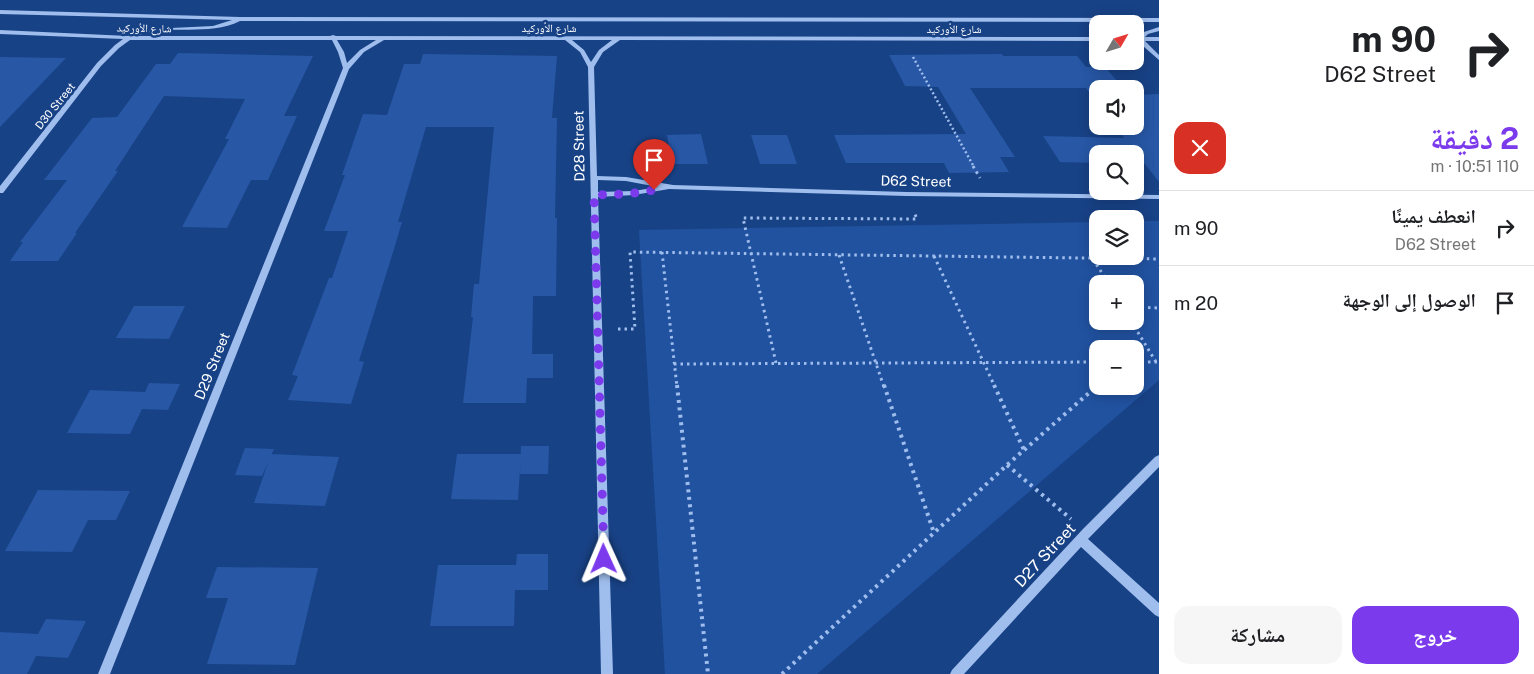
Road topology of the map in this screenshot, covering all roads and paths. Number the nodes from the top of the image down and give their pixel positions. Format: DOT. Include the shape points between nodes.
graph roads {
  1 [pos="0,12"];
  2 [pos="240,19"];
  3 [pos="1159,20"];
  4 [pos="1159,30"];
  5 [pos="0,32"];
  6 [pos="1144,34"];
  7 [pos="129,38"];
  8 [pos="333,38"];
  9 [pos="384,38"];
  10 [pos="566,38"];
  11 [pos="619,38"];
  12 [pos="1089,39"];
  13 [pos="1144,39"];
  14 [pos="1159,39"];
  15 [pos="1144,45"];
  16 [pos="908,49"];
  17 [pos="1159,58"];
  18 [pos="591,67"];
  19 [pos="346,68"];
  20 [pos="594,178"];
  21 [pos="971,178"];
  22 [pos="673,187"];
  23 [pos="0,191"];
  24 [pos="906,194"];
  25 [pos="594,195"];
  26 [pos="1159,197"];
  27 [pos="662,252"];
  28 [pos="750,253"];
  29 [pos="839,255"];
  30 [pos="934,256"];
  31 [pos="1089,258"];
  32 [pos="1144,259"];
  33 [pos="1159,259"];
  34 [pos="1144,307"];
  35 [pos="1159,308"];
  36 [pos="598,328"];
  37 [pos="1137,330"];
  38 [pos="983,362"];
  39 [pos="1089,362"];
  40 [pos="1144,362"];
  41 [pos="1157,362"];
  42 [pos="776,363"];
  43 [pos="876,363"];
  44 [pos="674,364"];
  45 [pos="1089,393"];
  46 [pos="1024,450"];
  47 [pos="1159,460"];
  48 [pos="1007,465"];
  49 [pos="934,533"];
  50 [pos="1084,536"];
  51 [pos="1159,611"];
  52 [pos="104,674"];
  53 [pos="607,674"];
  54 [pos="708,674"];
  55 [pos="782,674"];
  56 [pos="956,674"];
  1 -- 2 [label="street, شارع الأوركيد"];
  2 -- 3 [label="street, شارع الأوركيد"];
  2 -- 7 [label="street" via="216,28 161,28"];
  4 -- 6 [label="street"];
  5 -- 7 [label="street, شارع الأوركيد"];
  7 -- 8 [label="street, شارع الأوركيد"];
  7 -- 23 [label="street, D30 Street" via="107,57"];
  8 -- 9 [label="street, شارع الأوركيد"];
  8 -- 19 [label="street"];
  9 -- 10 [label="street, شارع الأوركيد"];
  9 -- 19 [label="street, D29 Street" via="362,51"];
  10 -- 11 [label="street, شارع الأوركيد"];
  10 -- 18 [label="street" via="582,51"];
  11 -- 12 [label="street, شارع الأوركيد"];
  11 -- 18 [label="street" via="601,51"];
  13 -- 14 [label="street"];
  15 -- 17 [label="street"];
  16 -- 21 [label="path" via="980,178"];
  18 -- 20 [label="street, D28 Street"];
  19 -- 52 [label="street, D29 Street"];
  20 -- 22 [label="street, D62 Street" via="626,179"];
  20 -- 25 [label="street, D28 Street"];
  22 -- 24 [label="street, D62 Street"];
  22 -- 25 [label="street, D62 Street"];
  24 -- 26 [label="street, D62 Street"];
  24 -- 28 [label="path" via="917,219 744,218"];
  25 -- 36 [label="street, D28 Street"];
  27 -- 28 [label="path"];
  27 -- 36 [label="path" via="630,252 635,329"];
  27 -- 44 [label="path"];
  28 -- 29 [label="path"];
  28 -- 42 [label="path"];
  29 -- 30 [label="path"];
  29 -- 43 [label="path"];
  30 -- 31 [label="path"];
  30 -- 38 [label="path"];
  32 -- 33 [label="path"];
  34 -- 35 [label="path"];
  36 -- 53 [label="street, D28 Street"];
  37 -- 41 [label="path"];
  38 -- 39 [label="path"];
  38 -- 43 [label="path"];
  38 -- 46 [label="path"];
  40 -- 41 [label="path"];
  42 -- 43 [label="path"];
  42 -- 44 [label="path"];
  43 -- 49 [label="path"];
  44 -- 54 [label="path"];
  45 -- 46 [label="path"];
  46 -- 48 [label="path"];
  47 -- 50 [label="street, D27 Street"];
  48 -- 49 [label="path"];
  48 -- 50 [label="path"];
  49 -- 55 [label="path"];
  50 -- 51 [label="street"];
  50 -- 56 [label="street, D27 Street"];
}
